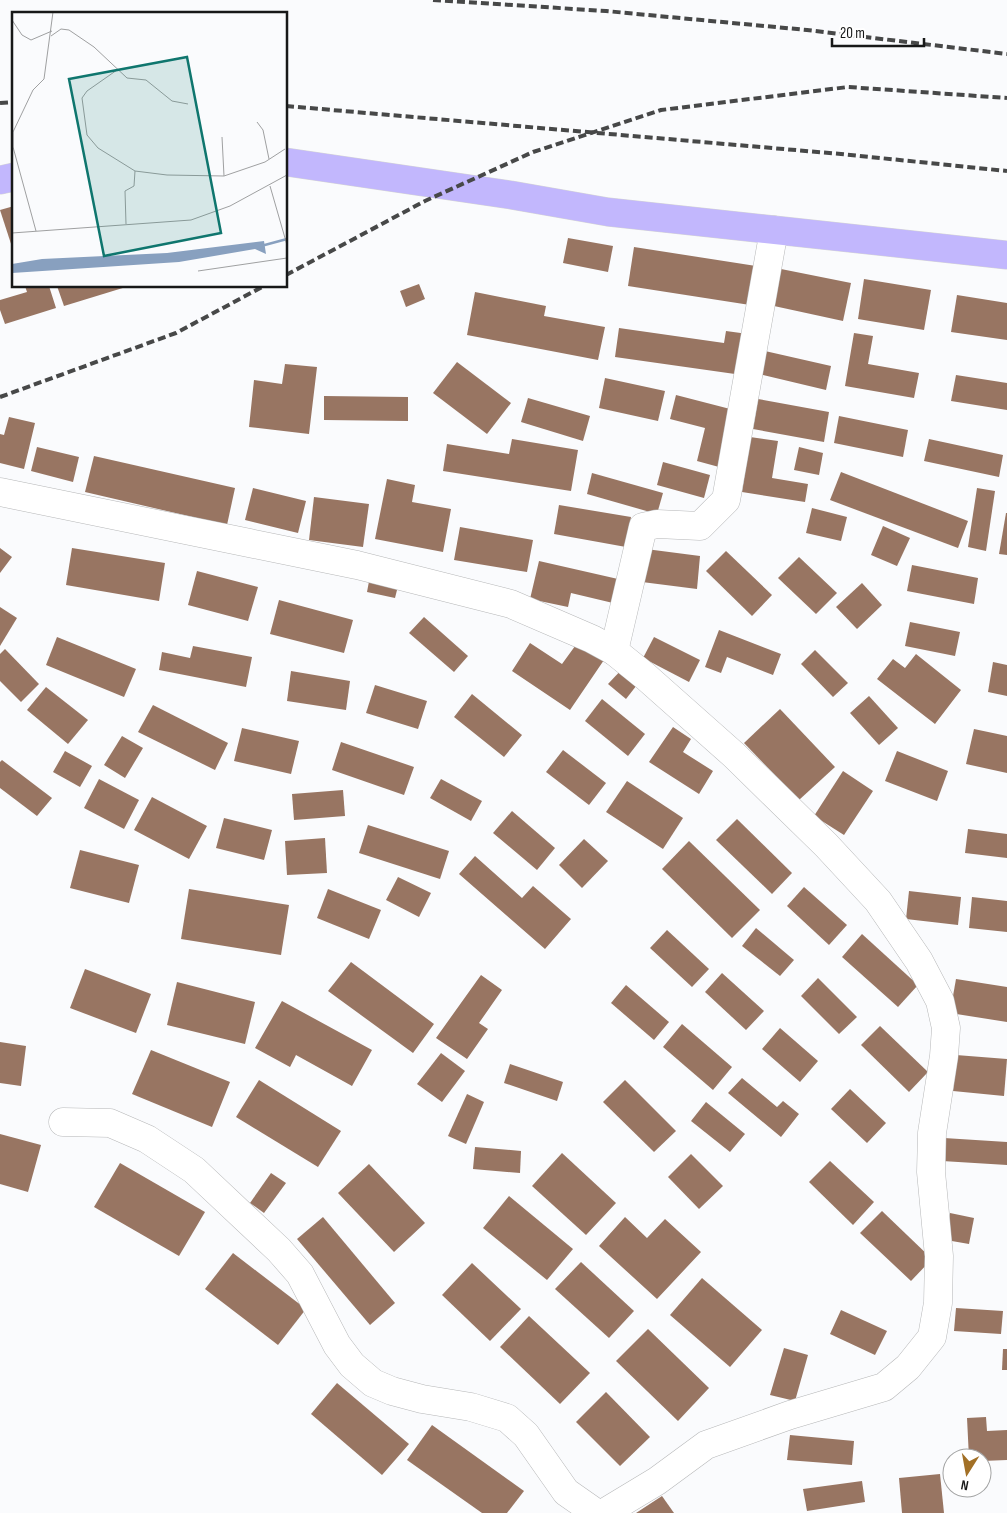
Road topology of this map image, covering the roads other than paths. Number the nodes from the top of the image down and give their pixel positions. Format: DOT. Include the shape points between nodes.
graph roads {
  1 [pos="288,162"];
  2 [pos="774,230"];
  3 [pos="1007,255"];
  4 [pos="0,492"];
  5 [pos="614,651"];
  6 [pos="63,1122"];
  7 [pos="596,1513"];
  8 [pos="604,1513"];
  1 -- 2 [label="main road" via="608,212"];
  2 -- 3 [label="main road"];
  2 -- 5 [label="street" via="726,500 700,526 657,524 642,527"];
  4 -- 5 [label="street" via="357,565 511,604"];
  5 -- 8 [label="street" via="734,755 878,901 919,961 940,1001 946,1028 932,1134 931,1172 940,1256 938,1303 932,1337 908,1367 884,1387 706,1445"];
  6 -- 7 [label="street" via="110,1123 147,1139 194,1170 300,1274 337,1345 352,1365 374,1383 392,1391 471,1406 507,1418 526,1434 566,1492"];
}
